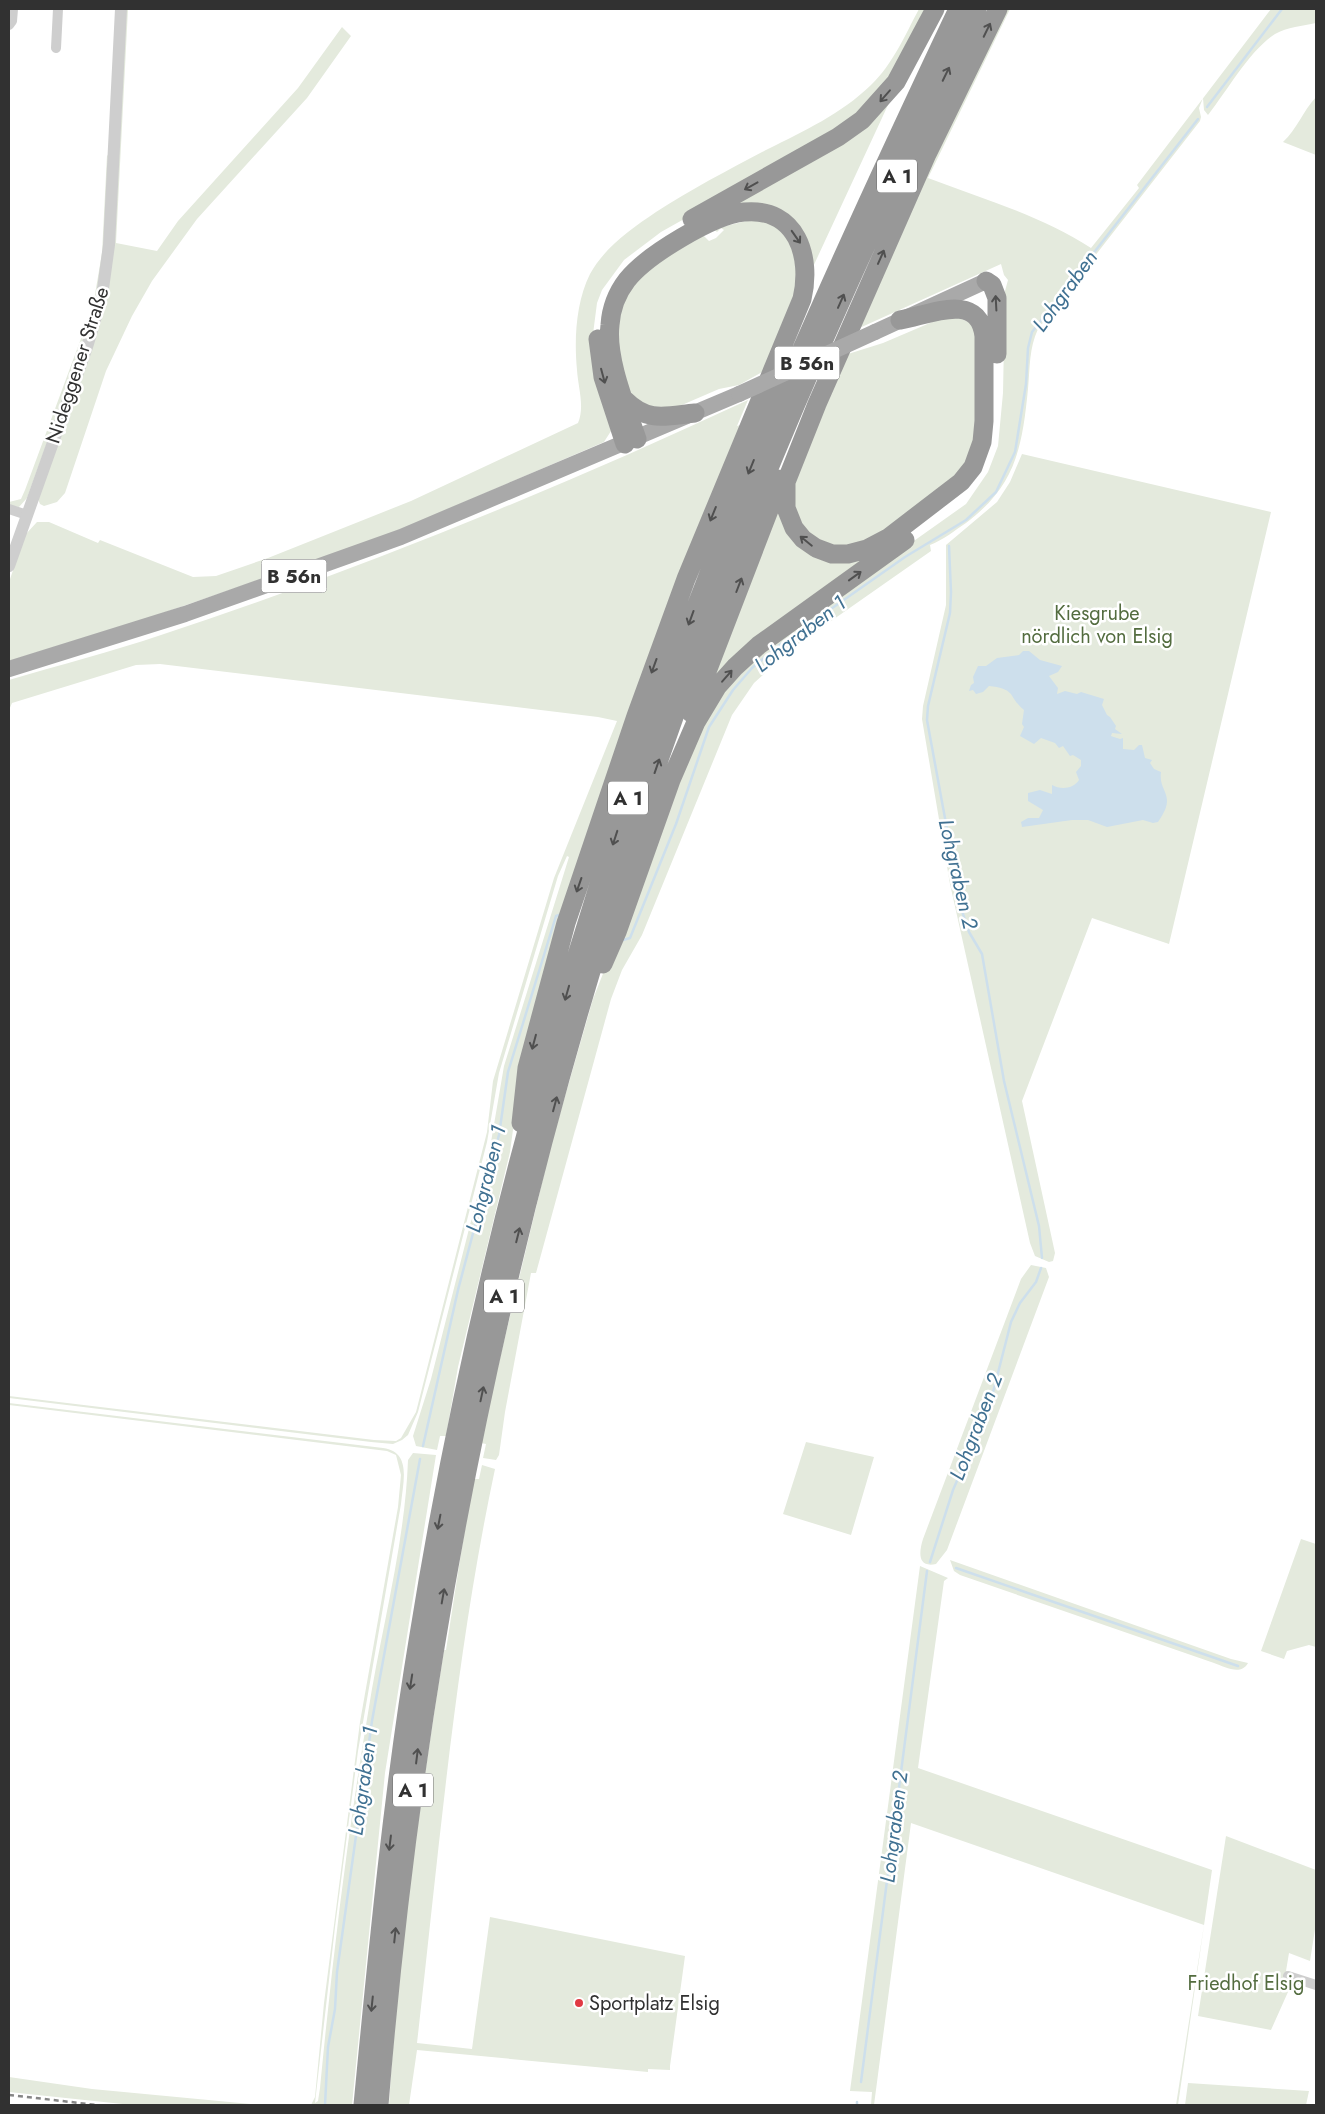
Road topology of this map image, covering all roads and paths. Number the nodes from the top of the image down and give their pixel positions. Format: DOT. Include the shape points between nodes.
graph roads {
  1 [pos="13,9"];
  2 [pos="58,9"];
  3 [pos="121,9"];
  4 [pos="935,9"];
  5 [pos="941,9"];
  6 [pos="958,9"];
  7 [pos="977,9"];
  8 [pos="998,9"];
  9 [pos="9,25"];
  10 [pos="56,48"];
  11 [pos="878,177"];
  12 [pos="986,281"];
  13 [pos="900,320"];
  14 [pos="625,400"];
  15 [pos="817,404"];
  16 [pos="695,413"];
  17 [pos="631,441"];
  18 [pos="9,510"];
  19 [pos="27,514"];
  20 [pos="9,566"];
  21 [pos="9,669"];
  22 [pos="671,780"];
  23 [pos="580,1013"];
  24 [pos="514,1184"];
  25 [pos="464,1440"];
  26 [pos="457,1476"];
  27 [pos="1288,1976"];
  28 [pos="1316,1986"];
  29 [pos="362,2105"];
  30 [pos="379,2105"];
  1 -- 9 [label="street"];
  2 -- 10 [label="street"];
  3 -- 19 [label="street, Nideggener Straße" via="109,245 102,296"];
  4 -- 17 [label="highway, one-way" via="896,82 862,120 838,137 656,240 631,259 615,277 602,305 598,341 603,376"];
  5 -- 11 [label="highway"];
  6 -- 11 [label="highway, A 1"];
  23 -- 7 [label="highway, A 1, one-way" via="615,890 719,594 777,448 894,184"];
  15 -- 8 [label="highway, one-way" via="926,154"];
  11 -- 24 [label="highway, A 1, one-way" via="769,422 654,720 589,917"];
  12 -- 13 [label="main road, B 56n"];
  22 -- 12 [label="highway, one-way" via="709,698 747,655 954,505 978,480 991,454 996,423 997,298 992,285"];
  13 -- 15 [label="highway, one-way" via="960,309 976,317 984,330 982,442 973,467 961,482 888,538 867,549 840,554 816,548 794,528 784,492"];
  13 -- 16 [label="main road, B 56n, bridge"];
  14 -- 16 [label="highway" via="647,416"];
  14 -- 17 [label="highway"];
  14 -- 24 [label="highway, one-way" via="613,359 609,326 616,297 635,272 671,245 735,214 768,215 784,224 800,243 806,260 802,299 686,579 566,923 527,1068"];
  22 -- 15 [label="highway, one-way" via="684,734 740,583 780,481"];
  16 -- 17 [label="main road, B 56n"];
  17 -- 21 [label="main road, B 56n" via="341,560 185,614"];
  18 -- 19 [label="street"];
  19 -- 20 [label="street, Nideggener Straße"];
  22 -- 23 [label="highway" via="617,932"];
  25 -- 23 [label="highway, A 1, one-way"];
  24 -- 25 [label="highway, A 1"];
  25 -- 26 [label="highway, A 1"];
  26 -- 29 [label="highway, A 1, one-way" via="419,1633 381,1918"];
  30 -- 26 [label="highway, A 1, one-way" via="418,1749"];
  27 -- 28 [label="street"];
}
